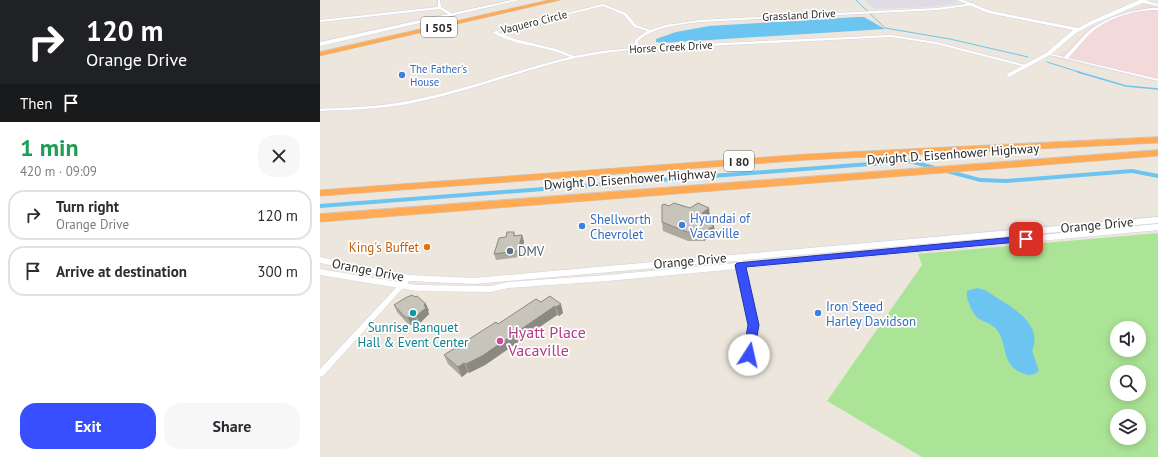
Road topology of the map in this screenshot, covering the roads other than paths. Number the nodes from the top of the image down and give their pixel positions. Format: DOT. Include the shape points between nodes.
graph roads {
  1 [pos="439,0"];
  2 [pos="518,0"];
  3 [pos="540,0"];
  4 [pos="558,0"];
  5 [pos="959,0"];
  6 [pos="1142,1"];
  7 [pos="967,2"];
  8 [pos="1158,5"];
  9 [pos="441,8"];
  10 [pos="452,15"];
  11 [pos="320,21"];
  12 [pos="1076,30"];
  13 [pos="650,31"];
  14 [pos="320,44"];
  15 [pos="636,48"];
  16 [pos="320,50"];
  17 [pos="320,54"];
  18 [pos="1048,54"];
  19 [pos="574,58"];
  20 [pos="1065,58"];
  21 [pos="1024,66"];
  22 [pos="1009,75"];
  23 [pos="1158,80"];
  24 [pos="320,110"];
  25 [pos="1158,140"];
  26 [pos="1158,153"];
  27 [pos="320,193"];
  28 [pos="320,218"];
  29 [pos="1158,220"];
  30 [pos="1158,227"];
  31 [pos="320,260"];
  32 [pos="740,261"];
  33 [pos="320,272"];
  34 [pos="405,282"];
  35 [pos="743,367"];
  36 [pos="320,374"];
  1 -- 9 [label="street"];
  2 -- 10 [label="street"];
  3 -- 16 [label="highway, I 505"];
  4 -- 17 [label="highway, I 505"];
  5 -- 7 [label="street"];
  6 -- 8 [label="street"];
  6 -- 8 [label="street"];
  6 -- 12 [label="street"];
  7 -- 12 [label="street"];
  7 -- 12 [label="street" via="1007,16"];
  7 -- 13 [label="street, Grassland Drive" via="937,9 719,19 665,26"];
  8 -- 20 [label="street" via="1098,26"];
  9 -- 10 [label="street"];
  9 -- 11 [label="street"];
  10 -- 14 [label="street"];
  12 -- 18 [label="street"];
  13 -- 15 [label="street, Grassland Drive" via="636,41"];
  13 -- 19 [label="street, Vaquero Circle" via="635,26 625,14 603,5 494,32 518,42 558,50"];
  15 -- 19 [label="street, Horse Creek Drive" via="603,51"];
  15 -- 21 [label="street, Horse Creek Drive" via="891,36 936,43"];
  18 -- 20 [label="street"];
  18 -- 21 [label="street"];
  19 -- 24 [label="street, Horse Creek Drive" via="421,100 390,106"];
  20 -- 23 [label="street"];
  21 -- 22 [label="street"];
  25 -- 27 [label="highway, Dwight D. Eisenhower Highway / I 80" via="799,157"];
  26 -- 28 [label="highway, Dwight D. Eisenhower Highway / I 80"];
  29 -- 32 [label="street, Orange Drive"];
  30 -- 32 [label="street, Orange Drive"];
  31 -- 34 [label="street, Orange Drive"];
  32 -- 34 [label="street, Orange Drive" via="491,289 443,290"];
  32 -- 35 [label="street" via="753,325 749,355"];
  33 -- 34 [label="street, Orange Drive"];
  34 -- 36 [label="street"];
}
